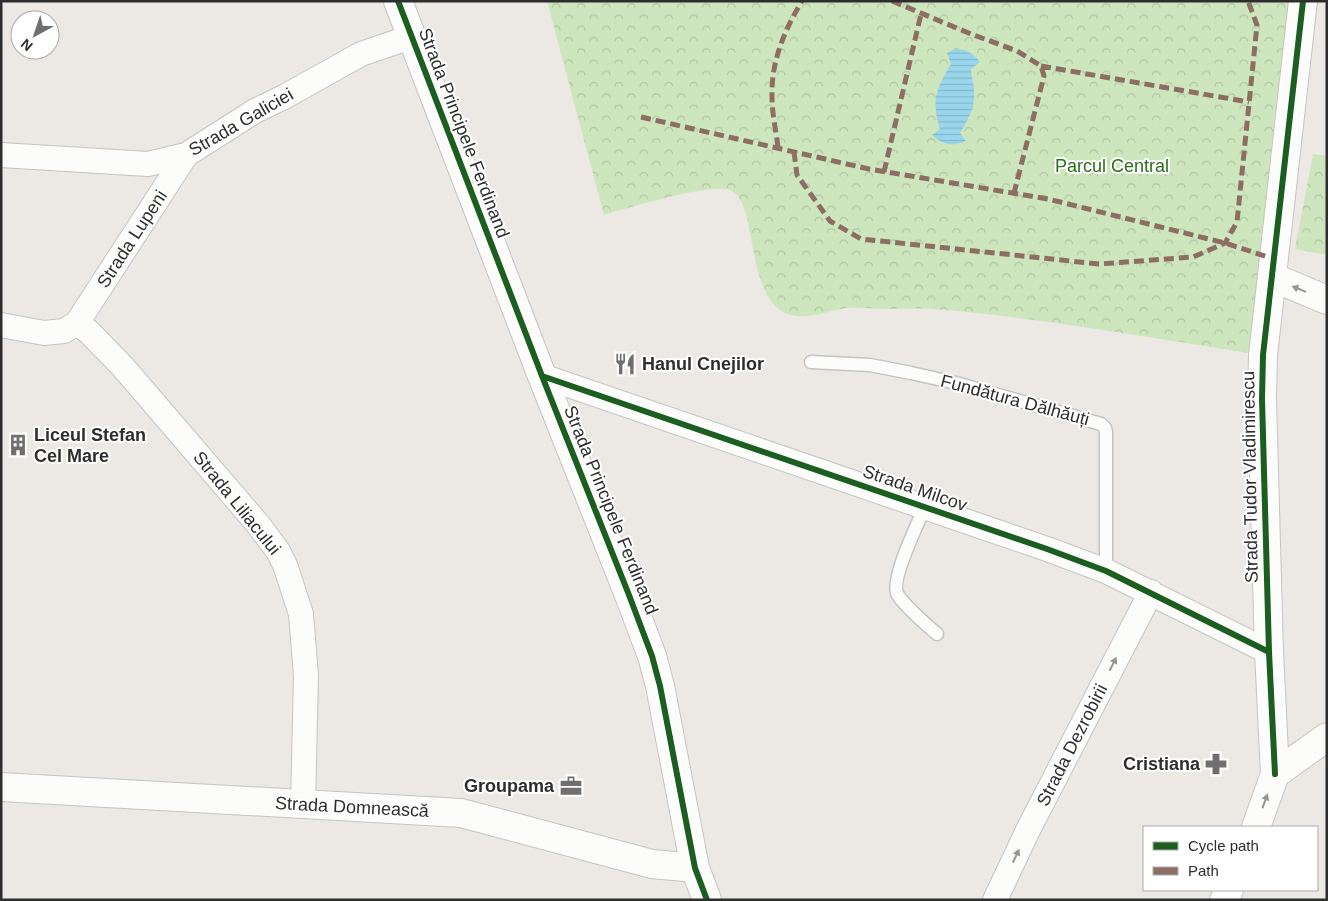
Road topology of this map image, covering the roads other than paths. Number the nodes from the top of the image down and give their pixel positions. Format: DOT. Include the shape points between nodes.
graph roads {
  1 [pos="398,1"];
  2 [pos="1303,1"];
  3 [pos="411,37"];
  4 [pos="1,155"];
  5 [pos="186,155"];
  6 [pos="1272,277"];
  7 [pos="1327,300"];
  8 [pos="77,323"];
  9 [pos="1,325"];
  10 [pos="811,362"];
  11 [pos="542,376"];
  12 [pos="924,507"];
  13 [pos="1106,571"];
  14 [pos="1150,592"];
  15 [pos="937,634"];
  16 [pos="1269,652"];
  17 [pos="1327,737"];
  18 [pos="1275,774"];
  19 [pos="1,787"];
  20 [pos="303,804"];
  21 [pos="1256,826"];
  22 [pos="695,868"];
  23 [pos="707,900"];
  24 [pos="995,900"];
  1 -- 3 [label="street, Strada Principele Ferdinand"];
  2 -- 6 [label="street, Strada Tudor Vladimirescu"];
  3 -- 5 [label="street, Strada Galiciei" via="360,54 255,111"];
  3 -- 11 [label="street, Strada Principele Ferdinand"];
  4 -- 5 [label="street, Strada Galiciei" via="148,164"];
  5 -- 8 [label="street, Strada Lupeni"];
  7 -- 6 [label="street, one-way"];
  6 -- 16 [label="street, Strada Tudor Vladimirescu" via="1263,355 1262,399"];
  8 -- 9 [label="street" via="64,331 44,333"];
  8 -- 20 [label="street, Strada Liliacului" via="123,367 250,515 285,565 301,614 305,667"];
  10 -- 13 [label="lane, Fundătura Dălhăuți" via="870,365 911,373 1101,424 1106,434"];
  11 -- 12 [label="street, Strada Milcov"];
  11 -- 22 [label="street, Strada Principele Ferdinand" via="652,656"];
  12 -- 13 [label="street, Strada Milcov"];
  12 -- 15 [label="lane" via="895,587 898,597"];
  13 -- 14 [label="street, Strada Milcov"];
  14 -- 16 [label="street, Strada Milcov"];
  24 -- 14 [label="street, Strada Dezrobirii, one-way"];
  16 -- 18 [label="street, Strada Tudor Vladimirescu"];
  17 -- 18 [label="street"];
  21 -- 18 [label="street, one-way"];
  19 -- 20 [label="street, Strada Domnească"];
  20 -- 22 [label="street, Strada Domnească" via="461,813 652,864"];
  22 -- 23 [label="street, Strada Principele Ferdinand"];
}
